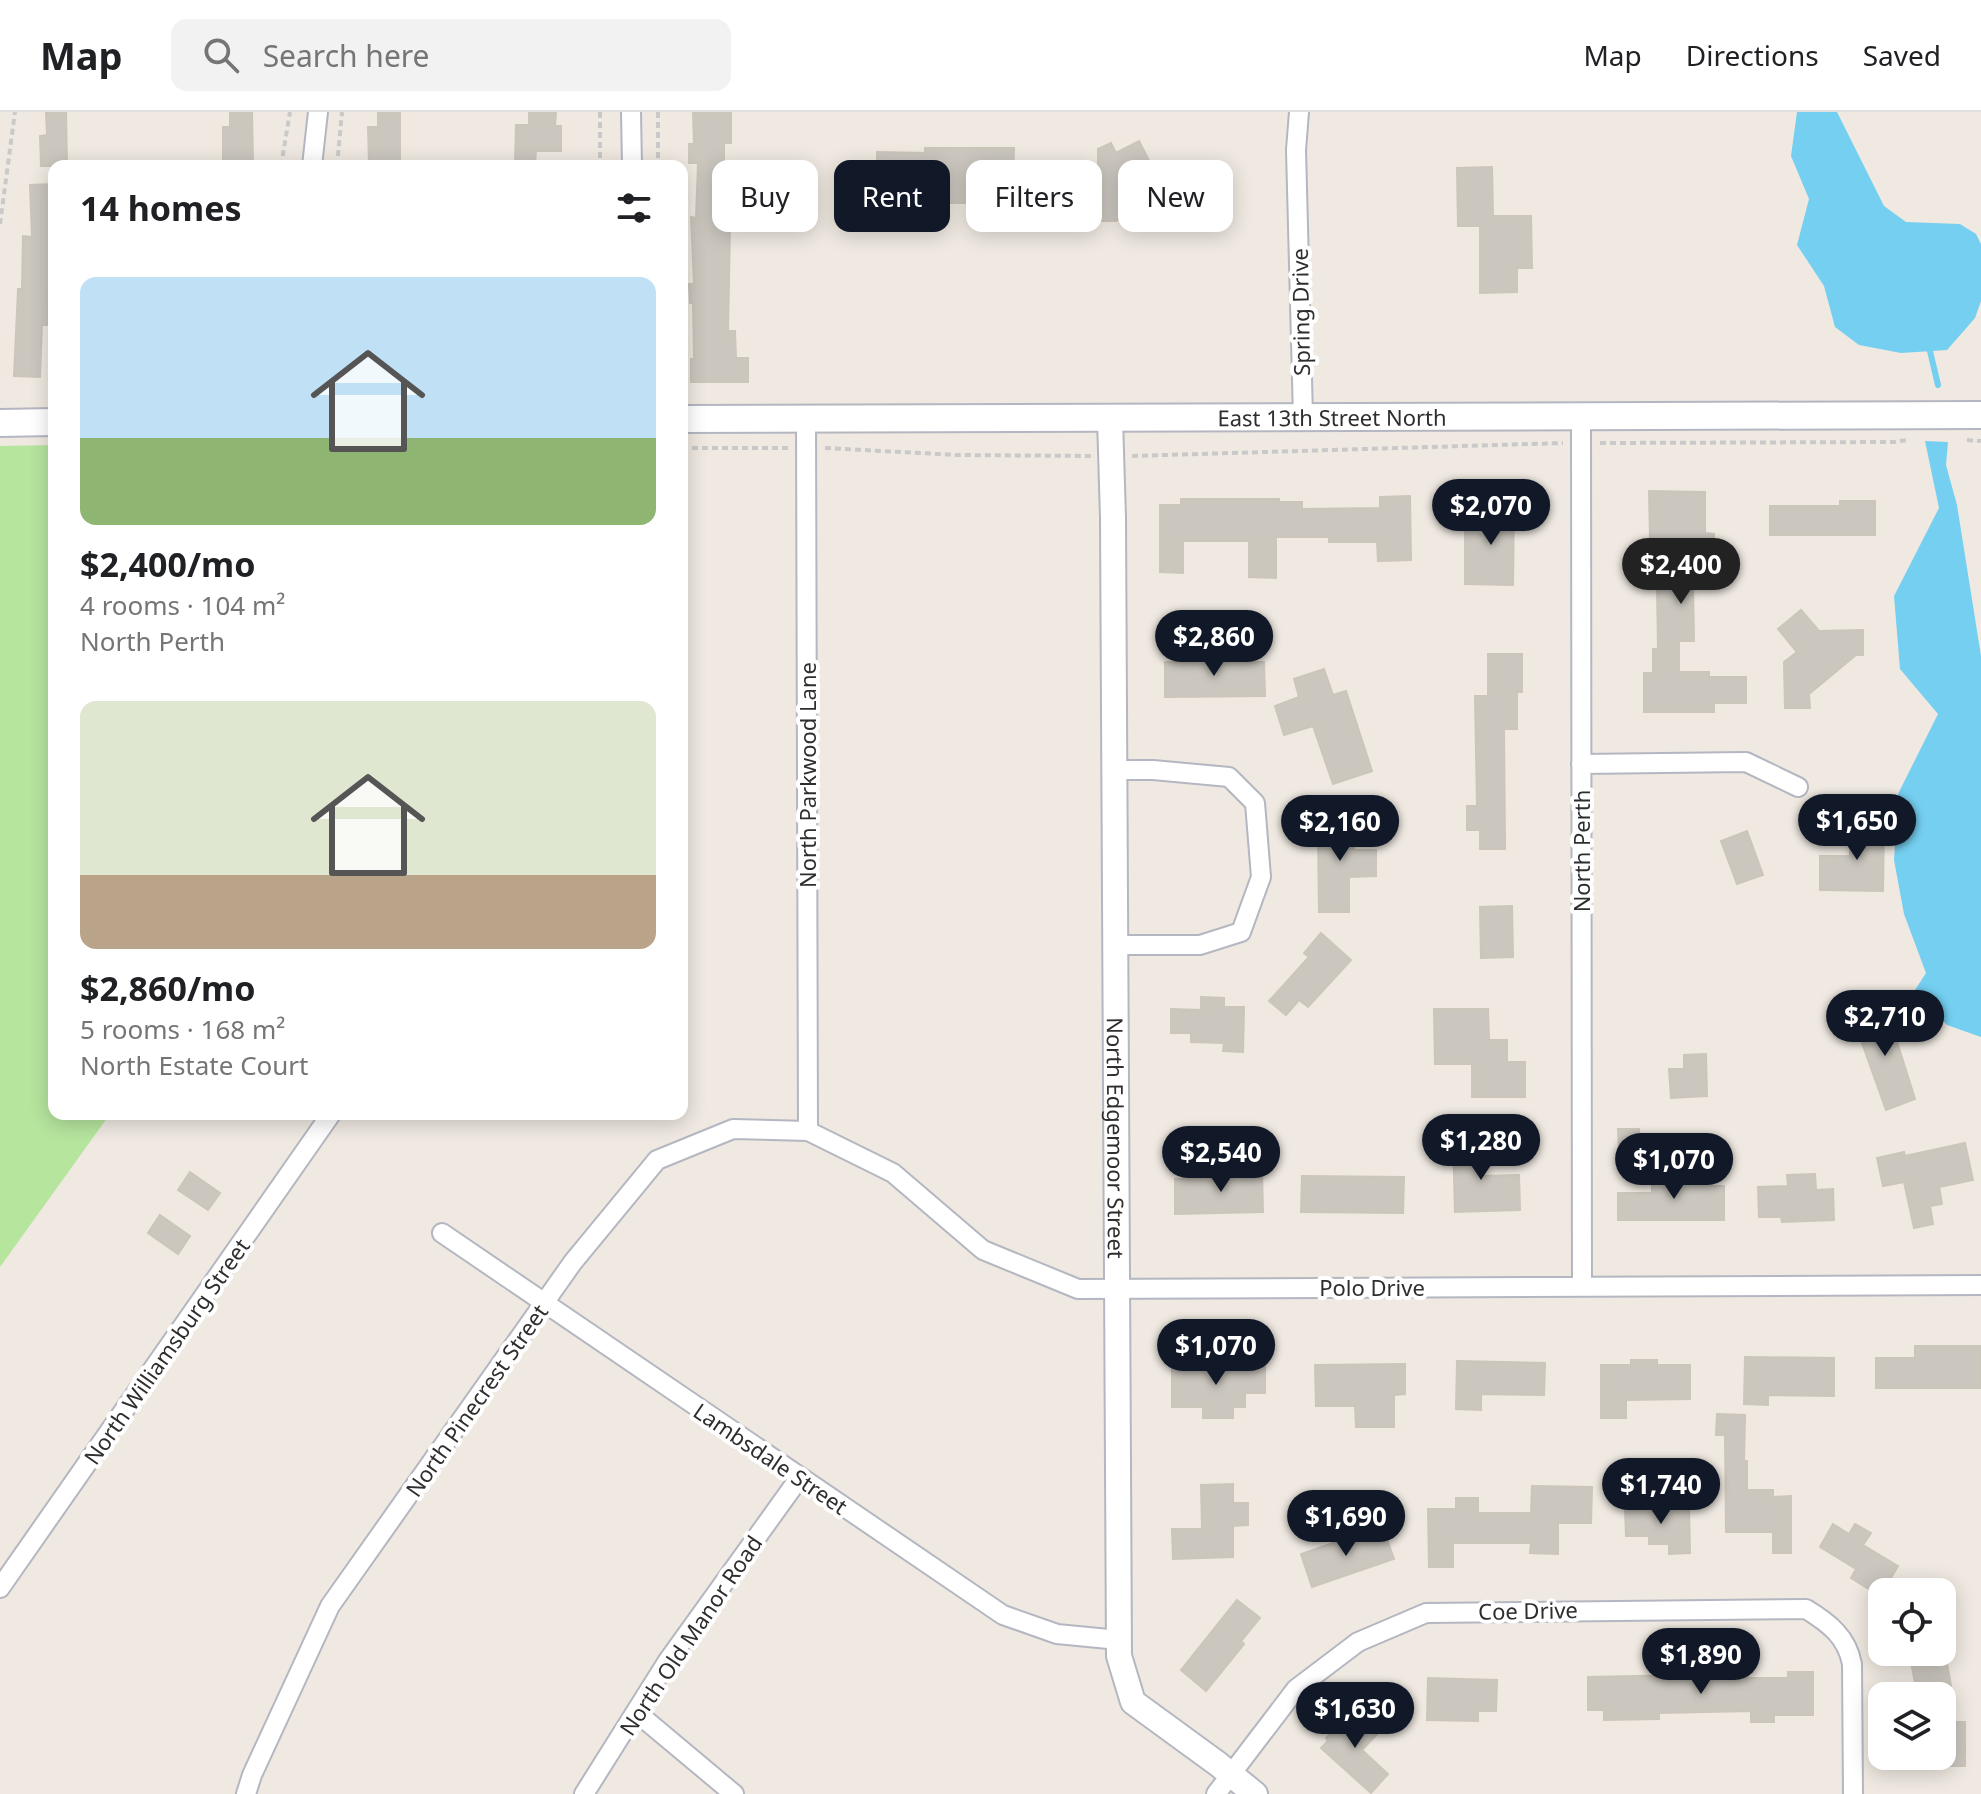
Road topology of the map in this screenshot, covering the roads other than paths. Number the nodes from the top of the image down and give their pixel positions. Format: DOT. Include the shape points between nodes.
graph roads {
  1 [pos="318,112"];
  2 [pos="631,112"];
  3 [pos="1299,112"];
  4 [pos="313,160"];
  5 [pos="632,160"];
  6 [pos="1981,415"];
  7 [pos="1581,416"];
  8 [pos="1303,417"];
  9 [pos="1110,418"];
  10 [pos="688,419"];
  11 [pos="806,419"];
  12 [pos="48,422"];
  13 [pos="0,423"];
  14 [pos="1581,764"];
  15 [pos="1114,770"];
  16 [pos="1798,787"];
  17 [pos="1114,945"];
  18 [pos="327,1120"];
  19 [pos="808,1131"];
  20 [pos="442,1233"];
  21 [pos="1981,1285"];
  22 [pos="1582,1286"];
  23 [pos="1116,1288"];
  24 [pos="544,1303"];
  25 [pos="800,1477"];
  26 [pos="0,1588"];
  27 [pos="1119,1640"];
  28 [pos="636,1712"];
  29 [pos="1229,1773"];
  30 [pos="246,1794"];
  31 [pos="584,1794"];
  32 [pos="734,1794"];
  33 [pos="1216,1794"];
  34 [pos="1255,1794"];
  35 [pos="1853,1794"];
  1 -- 4 [label="street"];
  2 -- 5 [label="street"];
  3 -- 8 [label="street, Spring Drive"];
  6 -- 7 [label="main road, East 13th Street North"];
  7 -- 8 [label="main road, East 13th Street North"];
  7 -- 14 [label="street, North Perth"];
  8 -- 9 [label="main road, East 13th Street North"];
  9 -- 11 [label="main road, East 13th Street North"];
  9 -- 15 [label="street, North Edgemoor Street"];
  10 -- 11 [label="main road, East 13th Street North"];
  11 -- 19 [label="street, North Parkwood Lane"];
  12 -- 13 [label="main road"];
  14 -- 16 [label="street" via="1746,762"];
  14 -- 22 [label="street, North Perth"];
  15 -- 17 [label="street, North Edgemoor Street"];
  15 -- 17 [label="street" via="1229,777 1255,803 1261,877 1241,932 1200,945"];
  17 -- 23 [label="street, North Edgemoor Street"];
  18 -- 26 [label="street, North Williamsburg Street"];
  19 -- 23 [label="street, Polo Drive" via="893,1173 983,1250 1078,1289"];
  19 -- 24 [label="street, North Pinecrest Street" via="733,1129 657,1160"];
  20 -- 24 [label="street, Lambsdale Street"];
  21 -- 22 [label="street, Polo Drive"];
  22 -- 23 [label="street, Polo Drive"];
  23 -- 27 [label="street, North Edgemoor Street"];
  24 -- 25 [label="street, Lambsdale Street"];
  24 -- 30 [label="street, North Pinecrest Street" via="330,1606"];
  25 -- 27 [label="street, Lambsdale Street" via="1003,1615 1057,1634"];
  25 -- 28 [label="street, North Old Manor Road"];
  27 -- 29 [label="street, North Edgemoor Street" via="1133,1702"];
  28 -- 31 [label="street, North Old Manor Road"];
  28 -- 32 [label="street"];
  29 -- 33 [label="street, Coe Drive"];
  29 -- 34 [label="street, North Edgemoor Street"];
  29 -- 35 [label="street, Coe Drive" via="1296,1689 1358,1642 1426,1613 1806,1609 1828,1622 1849,1650"];
}
